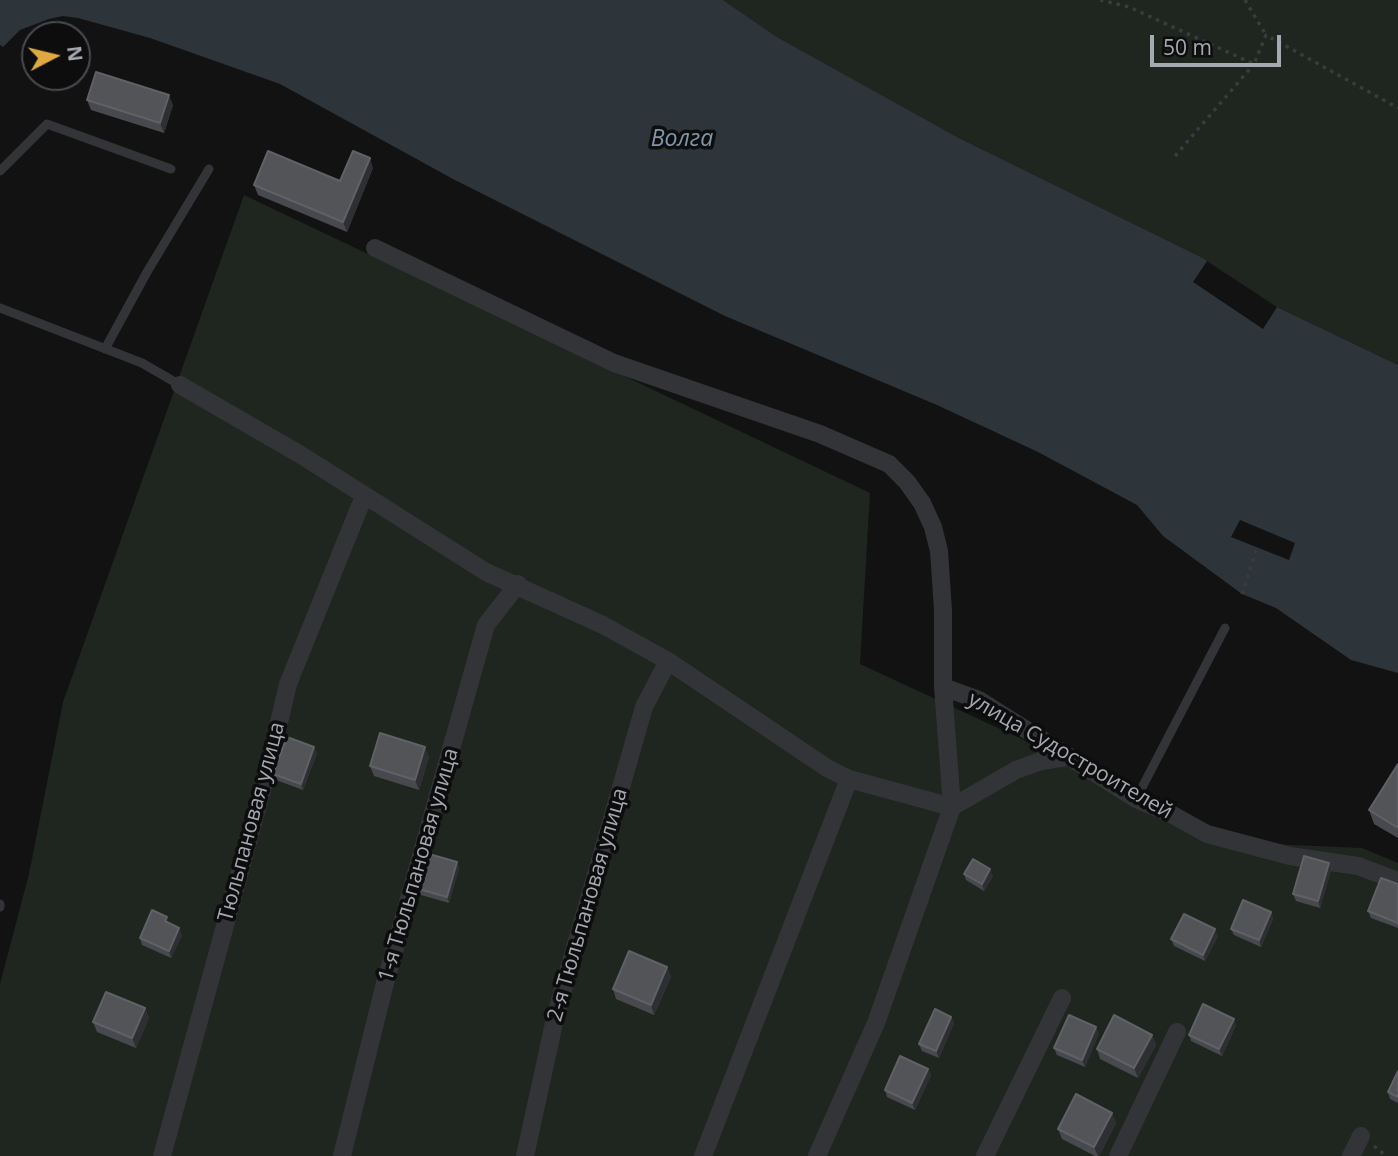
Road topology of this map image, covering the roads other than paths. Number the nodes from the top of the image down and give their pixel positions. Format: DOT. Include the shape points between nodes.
graph roads {
  1 [pos="171,169"];
  2 [pos="209,169"];
  3 [pos="0,171"];
  4 [pos="374,248"];
  5 [pos="0,308"];
  6 [pos="106,349"];
  7 [pos="180,385"];
  8 [pos="364,496"];
  9 [pos="518,584"];
  10 [pos="1225,628"];
  11 [pos="668,661"];
  12 [pos="943,687"];
  13 [pos="1067,757"];
  14 [pos="849,779"];
  15 [pos="1136,799"];
  16 [pos="952,807"];
  17 [pos="1398,881"];
  18 [pos="1062,998"];
  19 [pos="1177,1032"];
  20 [pos="1361,1136"];
  21 [pos="162,1156"];
  22 [pos="342,1156"];
  23 [pos="525,1156"];
  24 [pos="703,1156"];
  25 [pos="817,1156"];
  26 [pos="985,1156"];
  27 [pos="1118,1156"];
  28 [pos="1352,1156"];
  1 -- 3 [label="lane" via="47,124"];
  2 -- 6 [label="lane"];
  4 -- 12 [label="street" via="614,363 820,434 889,464 922,503 939,551"];
  5 -- 6 [label="lane"];
  6 -- 7 [label="lane"];
  7 -- 8 [label="street"];
  8 -- 9 [label="street" via="486,572"];
  8 -- 21 [label="street, Тюльпановая улица" via="288,684"];
  9 -- 11 [label="street"];
  9 -- 22 [label="street, 1-я Тюльпановая улица" via="486,625 384,987"];
  10 -- 15 [label="lane"];
  11 -- 14 [label="street"];
  11 -- 23 [label="street, 2-я Тюльпановая улица" via="645,707 606,840 556,1014"];
  12 -- 13 [label="street, улица Судостроителей" via="979,700"];
  12 -- 16 [label="street"];
  13 -- 15 [label="street, улица Судостроителей"];
  13 -- 16 [label="street" via="1016,770"];
  14 -- 16 [label="street"];
  14 -- 24 [label="street"];
  15 -- 17 [label="street, улица Судостроителей" via="1207,834 1290,856 1358,866"];
  16 -- 25 [label="street" via="876,1023"];
  18 -- 26 [label="street"];
  19 -- 27 [label="street"];
  20 -- 28 [label="street"];
}
